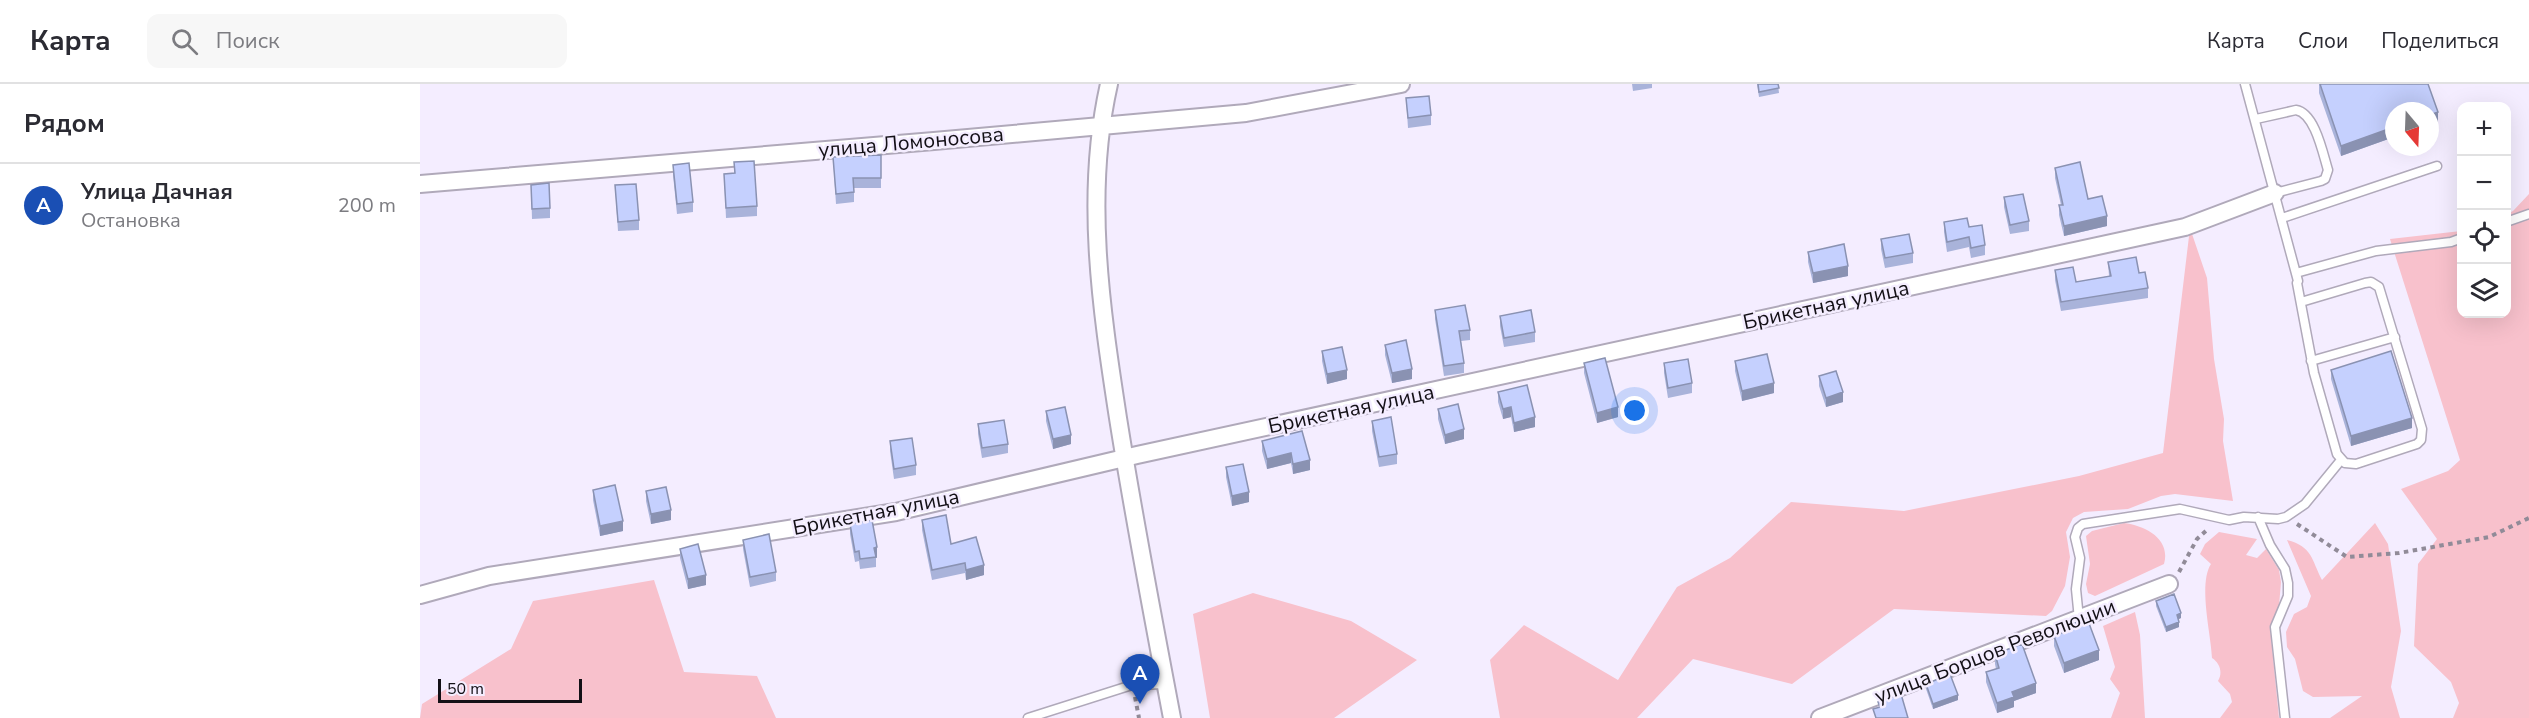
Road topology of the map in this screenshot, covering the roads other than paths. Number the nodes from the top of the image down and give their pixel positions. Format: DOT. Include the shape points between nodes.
graph roads {
  1 [pos="1109,84"];
  2 [pos="1401,84"];
  3 [pos="2245,84"];
  4 [pos="2256,119"];
  5 [pos="1100,125"];
  6 [pos="2437,166"];
  7 [pos="420,184"];
  8 [pos="2275,193"];
  9 [pos="2529,214"];
  10 [pos="2282,218"];
  11 [pos="2511,220"];
  12 [pos="2457,240"];
  13 [pos="2296,273"];
  14 [pos="2301,302"];
  15 [pos="2394,337"];
  16 [pos="2311,361"];
  17 [pos="1124,459"];
  18 [pos="2341,460"];
  19 [pos="2258,517"];
  20 [pos="2169,584"];
  21 [pos="420,595"];
  22 [pos="2079,619"];
  23 [pos="1166,684"];
  24 [pos="1028,718"];
  25 [pos="1172,718"];
  26 [pos="1820,718"];
  27 [pos="2285,718"];
  1 -- 5 [label="street"];
  2 -- 5 [label="street, улица Ломоносова" via="1246,112"];
  3 -- 4 [label="lane"];
  4 -- 8 [label="lane"];
  4 -- 8 [label="lane" via="2302,111 2311,120 2328,170 2321,181"];
  5 -- 7 [label="street, улица Ломоносова"];
  5 -- 17 [label="street" via="1095,192 1098,257 1104,331"];
  6 -- 10 [label="lane"];
  8 -- 10 [label="lane"];
  8 -- 17 [label="street, Брикетная улица" via="2185,227"];
  9 -- 11 [label="lane"];
  10 -- 13 [label="lane"];
  12 -- 13 [label="lane" via="2376,251"];
  13 -- 14 [label="lane"];
  14 -- 15 [label="lane" via="2371,282 2379,286"];
  14 -- 16 [label="lane"];
  15 -- 16 [label="lane"];
  15 -- 18 [label="lane" via="2422,429 2421,440 2356,464"];
  16 -- 18 [label="lane"];
  17 -- 21 [label="street, Брикетная улица" via="896,512 489,576"];
  17 -- 23 [label="street"];
  18 -- 19 [label="lane" via="2305,504 2286,517"];
  19 -- 22 [label="lane" via="2229,520 2180,509 2083,524 2075,537 2080,558 2076,589"];
  19 -- 27 [label="lane" via="2285,569 2288,583 2288,596 2276,627"];
  20 -- 22 [label="street, улица Борцов Революции"];
  22 -- 26 [label="street, улица Борцов Революции"];
  23 -- 24 [label="lane" via="1132,685"];
  23 -- 25 [label="street"];
}
